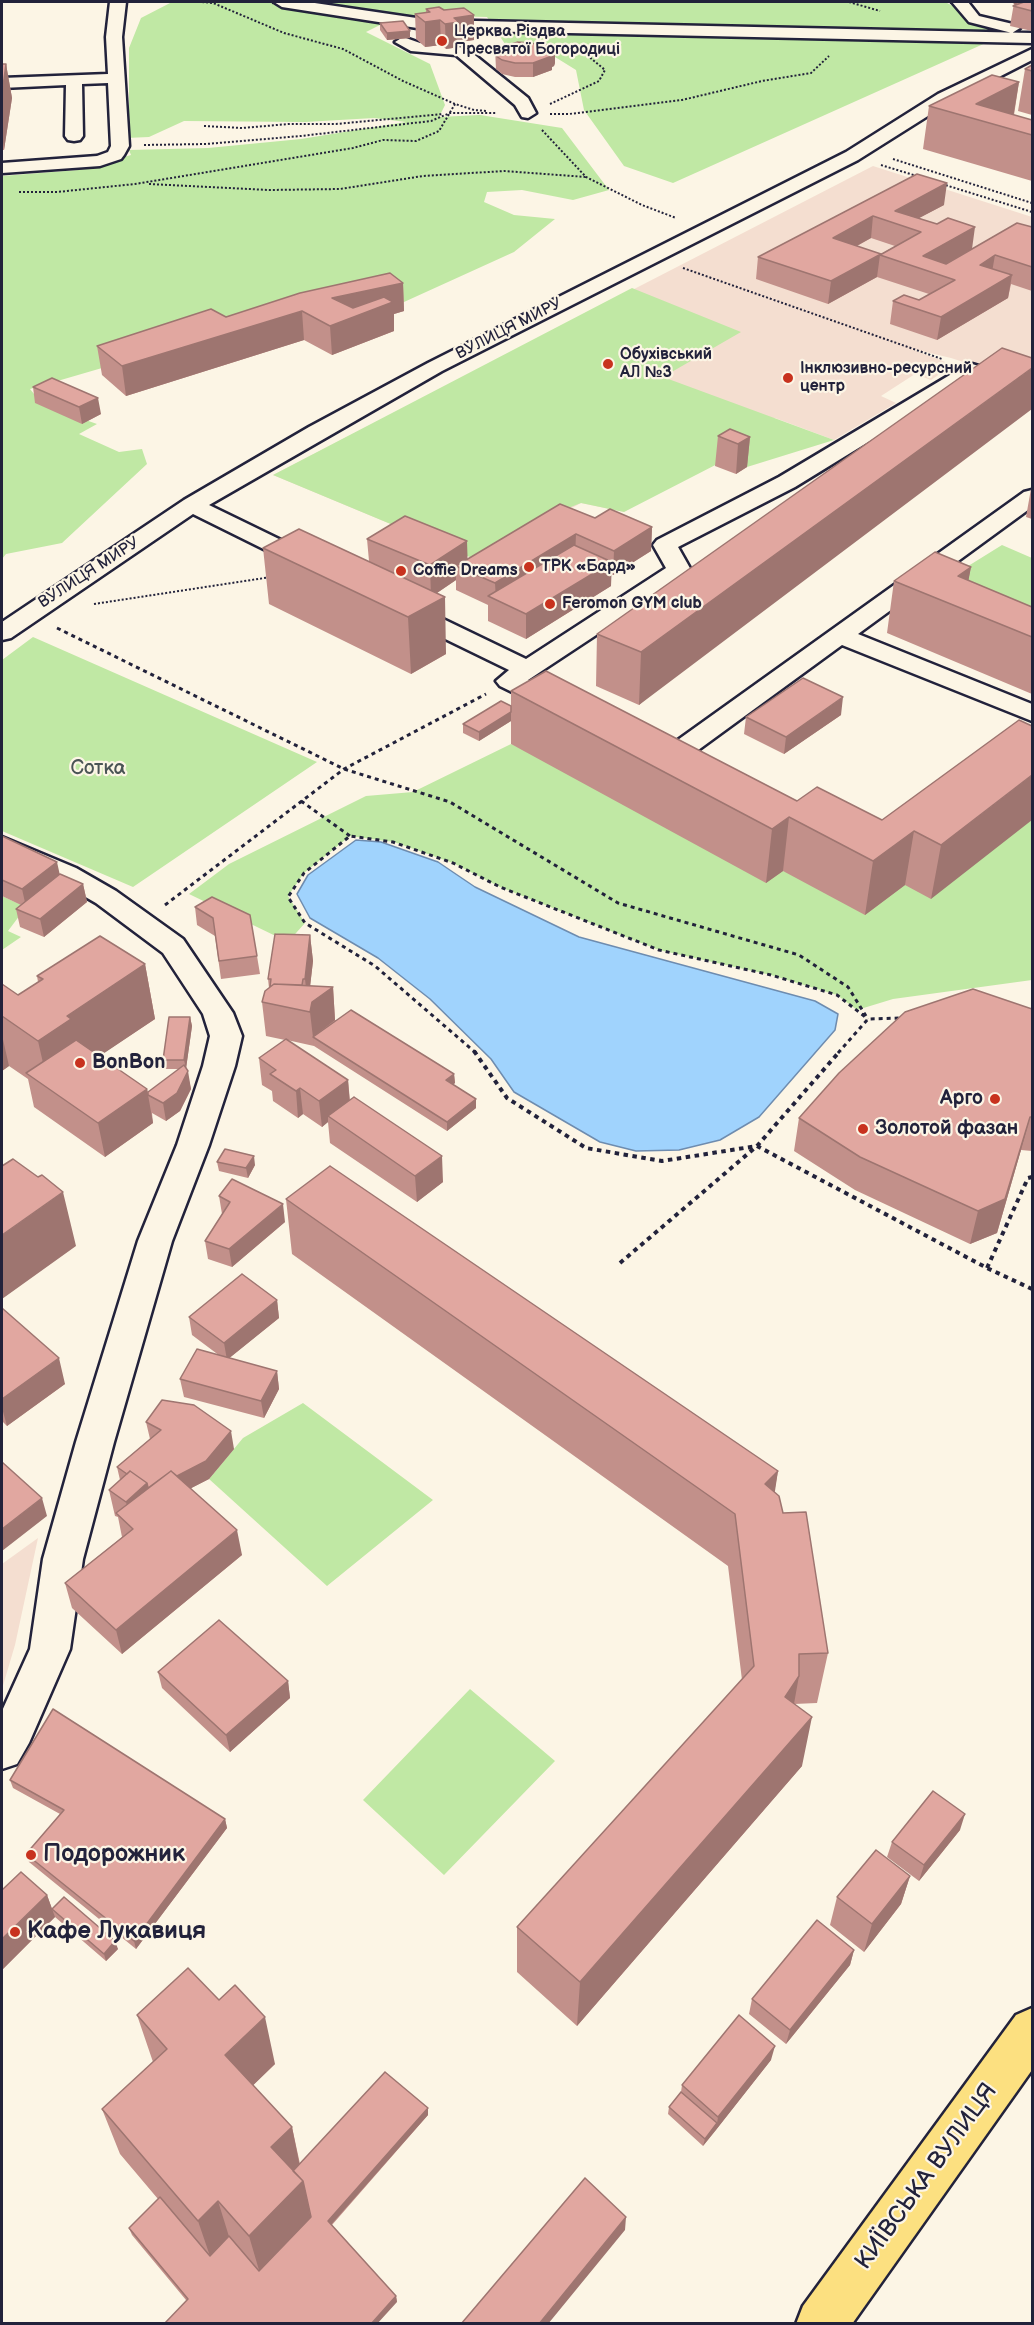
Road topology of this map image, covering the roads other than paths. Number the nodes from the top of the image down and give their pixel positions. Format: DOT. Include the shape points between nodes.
graph roads {
  1 [pos="118,2"];
  2 [pos="282,2"];
  3 [pos="960,2"];
  4 [pos="1032,36"];
  5 [pos="403,42"];
  6 [pos="1032,54"];
  7 [pos="118,78"];
  8 [pos="74,80"];
  9 [pos="2,83"];
  10 [pos="944,98"];
  11 [pos="964,104"];
  12 [pos="528,113"];
  13 [pos="74,136"];
  14 [pos="2,168"];
  15 [pos="1032,390"];
  16 [pos="1032,497"];
  17 [pos="192,506"];
  18 [pos="328,572"];
  19 [pos="381,598"];
  20 [pos="2,633"];
  21 [pos="842,636"];
  22 [pos="518,675"];
  23 [pos="1032,713"];
  24 [pos="584,717"];
  25 [pos="627,737"];
  26 [pos="2,846"];
  27 [pos="2,1750"];
  28 [pos="1032,2031"];
  29 [pos="821,2324"];
  1 -- 7 [label="street" via="114,37"];
  2 -- 4 [label="street" via="430,25"];
  3 -- 4 [label="street" via="974,19"];
  5 -- 12 [label="street" via="417,48 460,51 522,102"];
  6 -- 10 [label="street, ВУЛИЦЯ МИРУ"];
  7 -- 8 [label="street"];
  7 -- 14 [label="street" via="120,146 115,155 100,160"];
  8 -- 9 [label="street"];
  8 -- 13 [label="street"];
  10 -- 11 [label="street"];
  10 -- 17 [label="street, ВУЛИЦЯ МИРУ" via="852,156 435,367"];
  15 -- 22 [label="street" via="972,370 787,482 665,545 679,570"];
  16 -- 21 [label="street"];
  17 -- 18 [label="street"];
  17 -- 20 [label="street, ВУЛИЦЯ МИРУ"];
  19 -- 22 [label="street"];
  21 -- 23 [label="street"];
  21 -- 25 [label="street" via="670,758"];
  22 -- 24 [label="street"];
  26 -- 27 [label="street" via="66,874 106,897 173,946 218,1012 226,1036 192,1145 154,1241 95,1442 63,1559 50,1649"];
  28 -- 29 [label="main road, КИЇВСЬКА ВУЛИЦЯ"];
}
